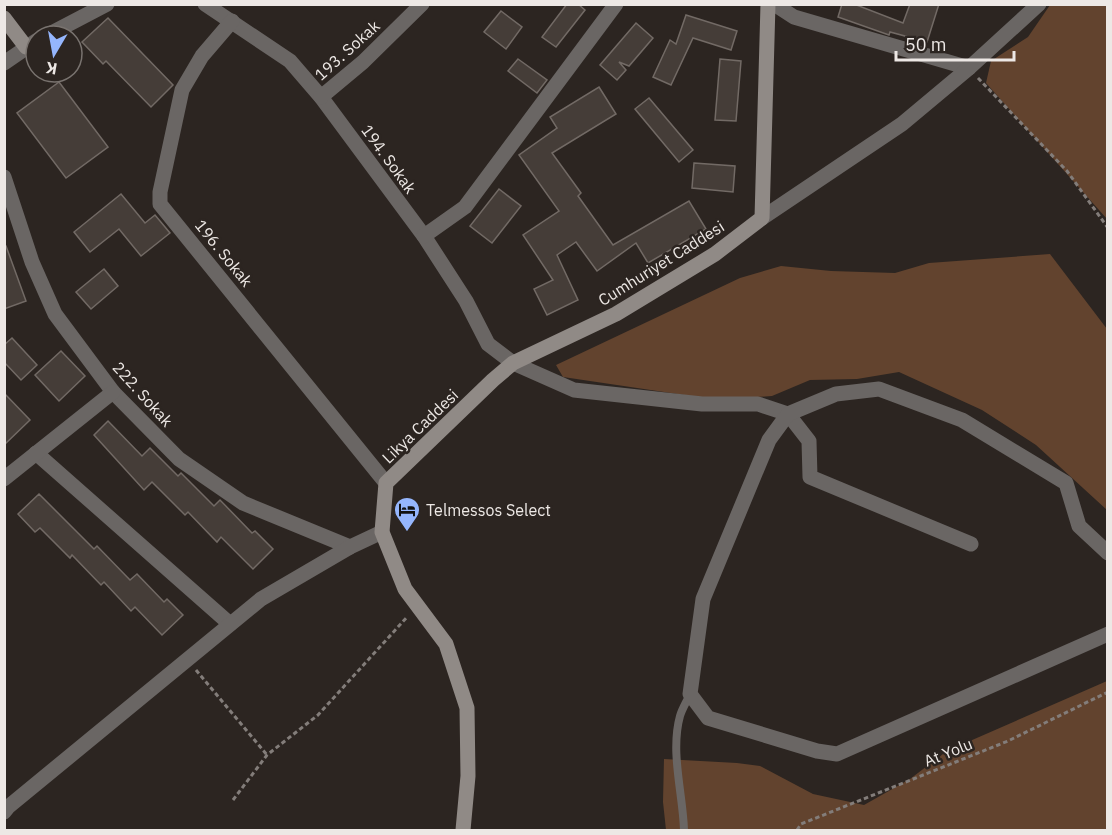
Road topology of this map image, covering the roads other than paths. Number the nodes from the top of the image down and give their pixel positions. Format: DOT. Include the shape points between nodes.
graph roads {
  1 [pos="107,4"];
  2 [pos="205,4"];
  3 [pos="422,4"];
  4 [pos="616,4"];
  5 [pos="768,4"];
  6 [pos="774,4"];
  7 [pos="1039,4"];
  8 [pos="4,18"];
  9 [pos="232,21"];
  10 [pos="69,24"];
  11 [pos="24,37"];
  12 [pos="24,49"];
  13 [pos="4,63"];
  14 [pos="969,68"];
  15 [pos="321,97"];
  16 [pos="4,177"];
  17 [pos="762,218"];
  18 [pos="424,236"];
  19 [pos="513,363"];
  20 [pos="113,392"];
  21 [pos="788,414"];
  22 [pos="36,453"];
  23 [pos="4,478"];
  24 [pos="386,483"];
  25 [pos="382,532"];
  26 [pos="971,544"];
  27 [pos="350,547"];
  28 [pos="1107,553"];
  29 [pos="230,624"];
  30 [pos="1107,634"];
  31 [pos="690,694"];
  32 [pos="6,808"];
  33 [pos="463,831"];
  34 [pos="684,831"];
  1 -- 10 [label="street"];
  2 -- 9 [label="street, 194. Sokak"];
  3 -- 15 [label="street, 193. Sokak"];
  4 -- 18 [label="street" via="465,207"];
  5 -- 17 [label="street"];
  6 -- 14 [label="street" via="794,17"];
  7 -- 14 [label="street"];
  8 -- 11 [label="street"];
  9 -- 15 [label="street, 194. Sokak" via="290,61"];
  9 -- 24 [label="street, 196. Sokak" via="202,56 182,90 160,204"];
  12 -- 13 [label="street"];
  14 -- 17 [label="street" via="902,124"];
  15 -- 18 [label="street, 194. Sokak"];
  16 -- 20 [label="street, 222. Sokak" via="32,262 55,314"];
  17 -- 19 [label="street, Cumhuriyet Caddesi" via="715,254 616,314"];
  18 -- 19 [label="street, 194. Sokak" via="488,344"];
  19 -- 21 [label="street, 194. Sokak" via="574,390 702,404 758,404"];
  19 -- 24 [label="street, Likya Caddesi"];
  20 -- 22 [label="street"];
  20 -- 27 [label="street, 222. Sokak" via="179,459 243,503"];
  21 -- 26 [label="street" via="809,441 810,477"];
  21 -- 28 [label="street" via="836,393 879,389 962,420 1066,483 1079,526"];
  21 -- 31 [label="street" via="769,440 703,599"];
  22 -- 23 [label="street"];
  22 -- 29 [label="street"];
  24 -- 25 [label="street, Likya Caddesi"];
  25 -- 27 [label="street"];
  25 -- 33 [label="street, Likya Caddesi" via="405,589 446,644 468,708"];
  27 -- 29 [label="street" via="261,599"];
  29 -- 32 [label="street"];
  30 -- 31 [label="street" via="837,754 817,752 708,718"];
  31 -- 34 [label="lane" via="680,716 677,741"];
}
